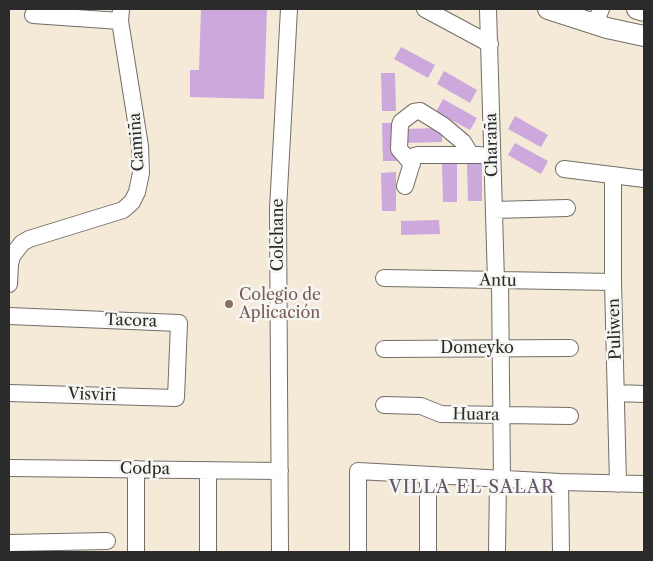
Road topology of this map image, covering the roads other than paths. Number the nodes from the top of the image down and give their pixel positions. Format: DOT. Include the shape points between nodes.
graph roads {
  1 [pos="289,9"];
  2 [pos="425,9"];
  3 [pos="488,9"];
  4 [pos="548,9"];
  5 [pos="579,9"];
  6 [pos="637,9"];
  7 [pos="600,11"];
  8 [pos="644,11"];
  9 [pos="33,15"];
  10 [pos="120,15"];
  11 [pos="644,26"];
  12 [pos="644,36"];
  13 [pos="490,44"];
  14 [pos="471,155"];
  15 [pos="492,155"];
  16 [pos="412,164"];
  17 [pos="564,169"];
  18 [pos="613,175"];
  19 [pos="644,179"];
  20 [pos="405,186"];
  21 [pos="567,208"];
  22 [pos="494,210"];
  23 [pos="384,278"];
  24 [pos="498,281"];
  25 [pos="613,282"];
  26 [pos="9,284"];
  27 [pos="9,316"];
  28 [pos="500,348"];
  29 [pos="570,348"];
  30 [pos="384,349"];
  31 [pos="9,392"];
  32 [pos="616,393"];
  33 [pos="644,394"];
  34 [pos="176,398"];
  35 [pos="384,405"];
  36 [pos="501,415"];
  37 [pos="570,416"];
  38 [pos="9,468"];
  39 [pos="136,469"];
  40 [pos="208,470"];
  41 [pos="280,470"];
  42 [pos="428,475"];
  43 [pos="500,479"];
  44 [pos="560,482"];
  45 [pos="618,484"];
  46 [pos="644,484"];
  47 [pos="107,541"];
  48 [pos="9,543"];
  49 [pos="136,552"];
  50 [pos="208,552"];
  51 [pos="280,552"];
  52 [pos="358,552"];
  53 [pos="428,552"];
  54 [pos="497,552"];
  55 [pos="561,552"];
  1 -- 41 [label="street, Colchane" via="278,209"];
  2 -- 13 [label="street"];
  3 -- 13 [label="street, Charaña"];
  4 -- 12 [label="main road"];
  5 -- 7 [label="main road"];
  6 -- 8 [label="main road"];
  7 -- 11 [label="main road"];
  9 -- 10 [label="street"];
  10 -- 26 [label="street, Camiña" via="140,146 141,173 135,198 123,210 29,239 12,256"];
  13 -- 15 [label="street, Charaña"];
  14 -- 15 [label="street"];
  14 -- 16 [label="street" via="418,155 414,156"];
  14 -- 16 [label="street" via="464,142 444,126 420,112 414,112 401,122 399,150"];
  15 -- 22 [label="street, Charaña"];
  16 -- 20 [label="street"];
  17 -- 18 [label="street"];
  18 -- 19 [label="street"];
  18 -- 25 [label="street, Puliwen"];
  21 -- 22 [label="street"];
  22 -- 24 [label="street, Charaña"];
  23 -- 24 [label="street, Antu"];
  24 -- 25 [label="street, Antu"];
  24 -- 28 [label="street, Charaña"];
  25 -- 32 [label="street, Puliwen"];
  27 -- 34 [label="street, Tacora" via="179,323"];
  28 -- 29 [label="street, Domeyko"];
  28 -- 30 [label="street, Domeyko"];
  28 -- 36 [label="street, Charaña"];
  31 -- 34 [label="street, Visviri"];
  32 -- 33 [label="street"];
  32 -- 45 [label="street, Puliwen"];
  35 -- 36 [label="street, Huara" via="421,406 441,414"];
  36 -- 37 [label="street, Huara"];
  36 -- 43 [label="street, Charaña"];
  38 -- 39 [label="street, Codpa"];
  39 -- 40 [label="street, Codpa"];
  39 -- 49 [label="street"];
  40 -- 41 [label="street, Codpa"];
  40 -- 50 [label="street"];
  41 -- 51 [label="street, Colchane"];
  42 -- 43 [label="street"];
  42 -- 52 [label="street" via="358,472"];
  42 -- 53 [label="street"];
  43 -- 44 [label="street"];
  43 -- 54 [label="street, Charaña"];
  44 -- 45 [label="street"];
  44 -- 55 [label="street"];
  45 -- 46 [label="street"];
  47 -- 48 [label="street"];
}
